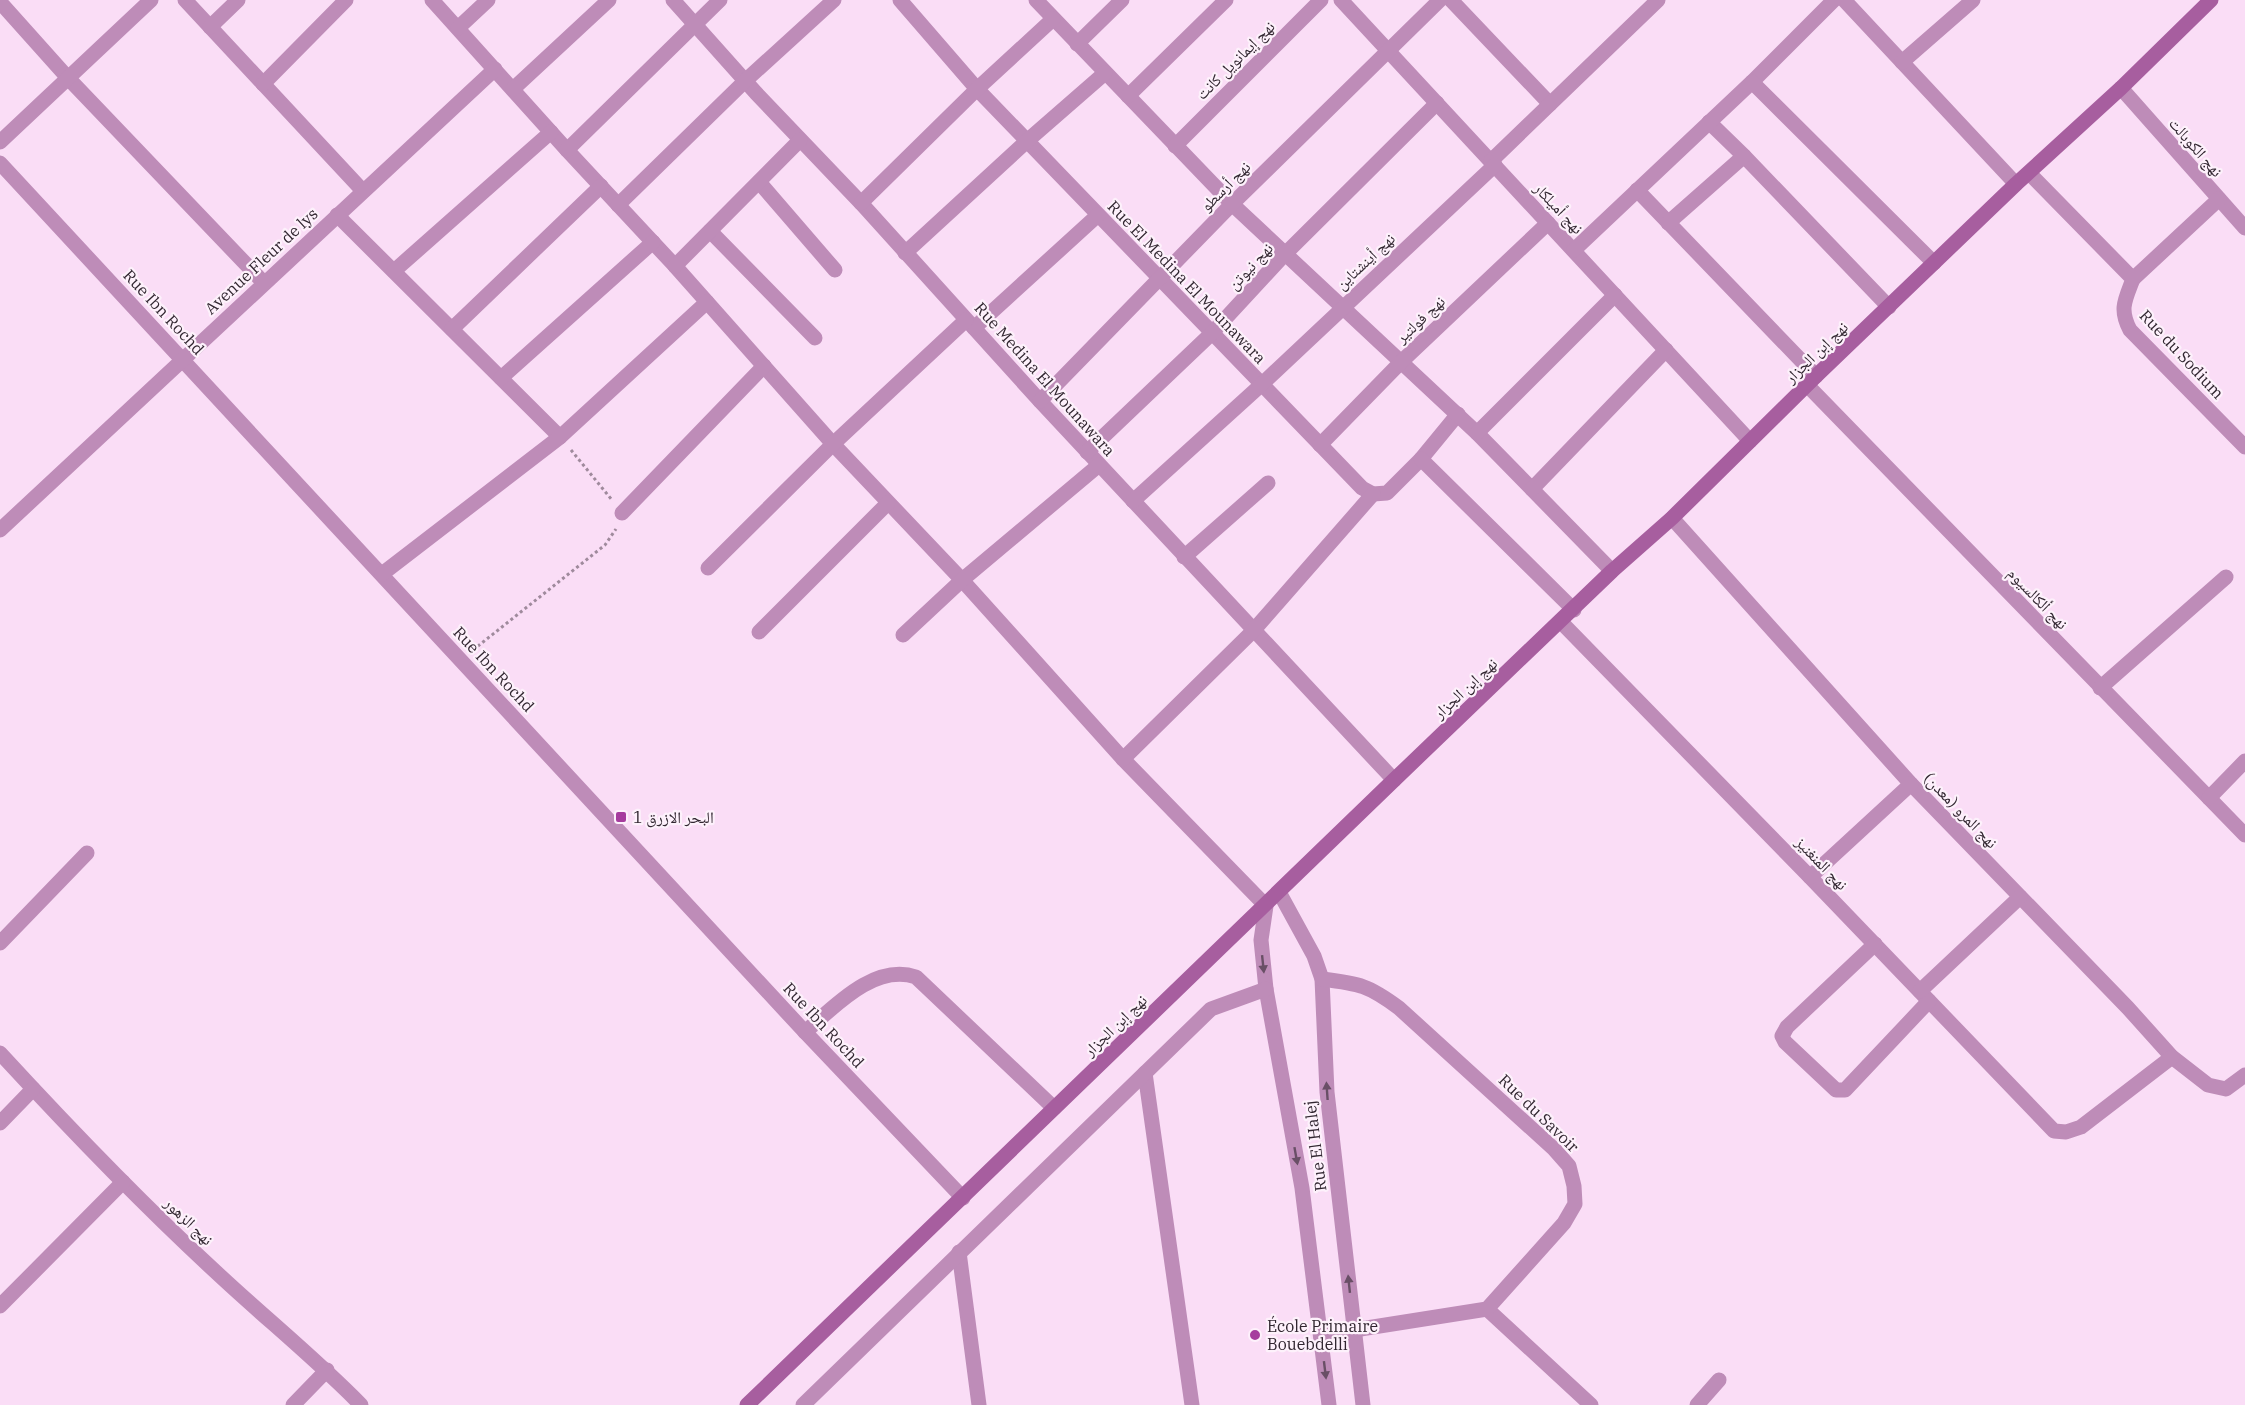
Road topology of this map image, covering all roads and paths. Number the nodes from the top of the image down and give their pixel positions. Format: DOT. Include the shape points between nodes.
graph roads {
  1 [pos="151,0"];
  2 [pos="184,0"];
  3 [pos="238,0"];
  4 [pos="346,0"];
  5 [pos="432,0"];
  6 [pos="488,0"];
  7 [pos="609,0"];
  8 [pos="673,0"];
  9 [pos="720,0"];
  10 [pos="834,0"];
  11 [pos="900,0"];
  12 [pos="1036,0"];
  13 [pos="1122,0"];
  14 [pos="1226,0"];
  15 [pos="1321,0"];
  16 [pos="1341,0"];
  17 [pos="1440,0"];
  18 [pos="1451,0"];
  19 [pos="1834,0"];
  20 [pos="1844,0"];
  21 [pos="1973,0"];
  22 [pos="2211,0"];
  23 [pos="0,2"];
  24 [pos="1653,2"];
  25 [pos="1053,19"];
  26 [pos="696,23"];
  27 [pos="210,27"];
  28 [pos="458,28"];
  29 [pos="1077,44"];
  30 [pos="1389,51"];
  31 [pos="1902,62"];
  32 [pos="495,69"];
  33 [pos="1105,73"];
  34 [pos="68,78"];
  35 [pos="745,81"];
  36 [pos="1752,82"];
  37 [pos="263,84"];
  38 [pos="977,88"];
  39 [pos="2121,88"];
  40 [pos="513,89"];
  41 [pos="1128,96"];
  42 [pos="1437,103"];
  43 [pos="1550,104"];
  44 [pos="1709,122"];
  45 [pos="551,132"];
  46 [pos="800,140"];
  47 [pos="1027,141"];
  48 [pos="0,142"];
  49 [pos="1175,146"];
  50 [pos="567,150"];
  51 [pos="1744,156"];
  52 [pos="0,163"];
  53 [pos="1493,163"];
  54 [pos="2029,173"];
  55 [pos="759,182"];
  56 [pos="2016,184"];
  57 [pos="601,186"];
  58 [pos="1637,190"];
  59 [pos="363,191"];
  60 [pos="2218,199"];
  61 [pos="861,203"];
  62 [pos="1232,204"];
  63 [pos="618,205"];
  64 [pos="337,215"];
  65 [pos="1098,215"];
  66 [pos="1548,223"];
  67 [pos="1668,223"];
  68 [pos="2245,228"];
  69 [pos="710,231"];
  70 [pos="653,242"];
  71 [pos="1574,250"];
  72 [pos="906,253"];
  73 [pos="1285,254"];
  74 [pos="1934,263"];
  75 [pos="675,266"];
  76 [pos="835,270"];
  77 [pos="394,271"];
  78 [pos="1160,279"];
  79 [pos="2133,279"];
  80 [pos="264,284"];
  81 [pos="1615,295"];
  82 [pos="707,302"];
  83 [pos="1341,307"];
  84 [pos="1889,307"];
  85 [pos="970,324"];
  86 [pos="452,329"];
  87 [pos="1212,333"];
  88 [pos="815,338"];
  89 [pos="1666,350"];
  90 [pos="183,359"];
  91 [pos="1401,362"];
  92 [pos="764,366"];
  93 [pos="501,378"];
  94 [pos="1811,380"];
  95 [pos="1261,385"];
  96 [pos="1040,401"];
  97 [pos="1458,414"];
  98 [pos="1477,433"];
  99 [pos="560,436"];
  100 [pos="1750,441"];
  101 [pos="833,444"];
  102 [pos="1320,445"];
  103 [pos="2245,447"];
  104 [pos="1087,452"];
  105 [pos="1421,459"];
  106 [pos="1100,465"];
  107 [pos="1268,483"];
  108 [pos="1532,489"];
  109 [pos="1373,494"];
  110 [pos="1133,501"];
  111 [pos="888,502"];
  112 [pos="622,513"];
  113 [pos="1672,518"];
  114 [pos="0,530"];
  115 [pos="1184,557"];
  116 [pos="708,568"];
  117 [pos="1612,571"];
  118 [pos="382,574"];
  119 [pos="2226,576"];
  120 [pos="962,580"];
  121 [pos="1574,610"];
  122 [pos="1561,622"];
  123 [pos="1253,631"];
  124 [pos="759,632"];
  125 [pos="903,635"];
  126 [pos="460,659"];
  127 [pos="2100,688"];
  128 [pos="1122,759"];
  129 [pos="2245,761"];
  130 [pos="1394,780"];
  131 [pos="1911,784"];
  132 [pos="2209,798"];
  133 [pos="2245,835"];
  134 [pos="87,853"];
  135 [pos="1810,876"];
  136 [pos="1279,892"];
  137 [pos="2020,897"];
  138 [pos="1266,906"];
  139 [pos="0,943"];
  140 [pos="1875,944"];
  141 [pos="1322,980"];
  142 [pos="1266,989"];
  143 [pos="1925,996"];
  144 [pos="805,1032"];
  145 [pos="0,1053"];
  146 [pos="2172,1057"];
  147 [pos="1145,1073"];
  148 [pos="2245,1075"];
  149 [pos="33,1089"];
  150 [pos="1054,1108"];
  151 [pos="0,1123"];
  152 [pos="123,1182"];
  153 [pos="963,1198"];
  154 [pos="959,1252"];
  155 [pos="0,1306"];
  156 [pos="1487,1309"];
  157 [pos="1354,1330"];
  158 [pos="1320,1332"];
  159 [pos="327,1370"];
  160 [pos="1719,1380"];
  161 [pos="293,1405"];
  162 [pos="361,1405"];
  163 [pos="747,1405"];
  164 [pos="803,1405"];
  165 [pos="979,1405"];
  166 [pos="1192,1405"];
  167 [pos="1329,1405"];
  168 [pos="1363,1405"];
  169 [pos="1592,1405"];
  170 [pos="1696,1405"];
  1 -- 34 [label="street"];
  2 -- 27 [label="street"];
  3 -- 27 [label="street"];
  4 -- 37 [label="street"];
  5 -- 28 [label="street"];
  6 -- 28 [label="street"];
  7 -- 40 [label="street"];
  8 -- 26 [label="street, Rue Medina El Mounawara"];
  9 -- 26 [label="street"];
  10 -- 35 [label="street"];
  11 -- 38 [label="street, Rue El Medina El Mounawara"];
  12 -- 25 [label="street"];
  13 -- 29 [label="street"];
  14 -- 41 [label="street"];
  15 -- 49 [label="street, نهج إيمانويل كانت"];
  16 -- 30 [label="street, نهج أميلكار"];
  17 -- 30 [label="street, نهج أرسطو"];
  18 -- 43 [label="street"];
  19 -- 36 [label="street"];
  20 -- 31 [label="street"];
  21 -- 31 [label="street"];
  22 -- 39 [label="street, نهج إبن الجزار"];
  23 -- 34 [label="street"];
  24 -- 43 [label="street, نهج أينشتاين"];
  25 -- 29 [label="street"];
  25 -- 38 [label="street"];
  26 -- 35 [label="street, Rue Medina El Mounawara"];
  26 -- 50 [label="street"];
  27 -- 37 [label="street"];
  28 -- 32 [label="street"];
  29 -- 33 [label="street"];
  30 -- 42 [label="street, نهج أميلكار"];
  30 -- 62 [label="street, نهج أرسطو"];
  31 -- 56 [label="street"];
  32 -- 40 [label="street"];
  32 -- 59 [label="street, Avenue Fleur de lys"];
  33 -- 41 [label="street"];
  33 -- 47 [label="street"];
  34 -- 48 [label="street"];
  34 -- 80 [label="street"];
  35 -- 46 [label="street, Rue Medina El Mounawara"];
  35 -- 63 [label="street"];
  36 -- 44 [label="street"];
  36 -- 74 [label="street"];
  37 -- 59 [label="street"];
  38 -- 47 [label="street, Rue El Medina El Mounawara"];
  38 -- 61 [label="street"];
  39 -- 54 [label="street, نهج إبن الجزار"];
  39 -- 60 [label="street, نهج الكوبالت"];
  40 -- 45 [label="street"];
  41 -- 49 [label="street"];
  42 -- 53 [label="street, نهج أميلكار"];
  42 -- 73 [label="street, نهج نيوتن"];
  43 -- 53 [label="street, نهج أينشتاين"];
  44 -- 51 [label="street"];
  44 -- 58 [label="street"];
  45 -- 50 [label="street"];
  45 -- 77 [label="street"];
  46 -- 55 [label="street"];
  46 -- 61 [label="street, Rue Medina El Mounawara"];
  47 -- 65 [label="street, Rue El Medina El Mounawara"];
  47 -- 72 [label="street"];
  49 -- 62 [label="street"];
  50 -- 57 [label="street"];
  51 -- 67 [label="street"];
  51 -- 84 [label="street"];
  52 -- 90 [label="street, Rue Ibn Rochd"];
  53 -- 66 [label="street, نهج أميلكار"];
  53 -- 83 [label="street, نهج أينشتاين"];
  54 -- 56 [label="street, نهج إبن الجزار"];
  54 -- 79 [label="street"];
  55 -- 69 [label="street"];
  55 -- 76 [label="street"];
  56 -- 74 [label="street, نهج إبن الجزار"];
  57 -- 63 [label="street"];
  57 -- 86 [label="street"];
  58 -- 67 [label="street, نهج ألكالسيوم"];
  58 -- 71 [label="street"];
  59 -- 64 [label="street, Avenue Fleur de lys"];
  60 -- 68 [label="street, نهج الكوبالت"];
  60 -- 79 [label="street"];
  61 -- 72 [label="street, Rue Medina El Mounawara"];
  62 -- 73 [label="street"];
  62 -- 78 [label="street, نهج أرسطو"];
  63 -- 70 [label="street"];
  64 -- 77 [label="street"];
  64 -- 80 [label="street, Avenue Fleur de lys"];
  65 -- 78 [label="street, Rue El Medina El Mounawara"];
  65 -- 85 [label="street"];
  66 -- 71 [label="street, نهج أميلكار"];
  66 -- 91 [label="street, نهج فولتير"];
  67 -- 94 [label="street, نهج ألكالسيوم"];
  69 -- 75 [label="street"];
  69 -- 88 [label="street"];
  70 -- 75 [label="street"];
  70 -- 93 [label="street"];
  71 -- 81 [label="street, نهج أميلكار"];
  72 -- 85 [label="street, Rue Medina El Mounawara"];
  73 -- 83 [label="street"];
  73 -- 87 [label="street, نهج نيوتن"];
  74 -- 84 [label="street, نهج إبن الجزار"];
  75 -- 82 [label="street"];
  77 -- 86 [label="street"];
  78 -- 87 [label="street, Rue El Medina El Mounawara"];
  78 -- 96 [label="street, نهج أرسطو"];
  79 -- 103 [label="street, Rue du Sodium" via="2123,306 2123,318 2130,330"];
  80 -- 90 [label="street, Avenue Fleur de lys"];
  81 -- 89 [label="street, نهج أميلكار"];
  81 -- 98 [label="street"];
  82 -- 92 [label="street"];
  82 -- 99 [label="street"];
  83 -- 91 [label="street"];
  83 -- 95 [label="street, نهج أينشتاين"];
  84 -- 94 [label="street, نهج إبن الجزار"];
  85 -- 96 [label="street, Rue Medina El Mounawara"];
  85 -- 101 [label="street"];
  86 -- 93 [label="street"];
  87 -- 95 [label="street, Rue El Medina El Mounawara"];
  87 -- 104 [label="street, نهج نيوتن"];
  89 -- 100 [label="street, نهج أميلكار"];
  89 -- 108 [label="street"];
  90 -- 114 [label="street, Avenue Fleur de lys"];
  90 -- 118 [label="street, Rue Ibn Rochd"];
  91 -- 97 [label="street"];
  91 -- 102 [label="street, نهج فولتير"];
  92 -- 101 [label="street"];
  92 -- 112 [label="street"];
  93 -- 99 [label="street"];
  94 -- 100 [label="street, نهج إبن الجزار"];
  94 -- 127 [label="street, نهج ألكالسيوم"];
  95 -- 102 [label="street, Rue El Medina El Mounawara"];
  95 -- 110 [label="street, نهج أينشتاين"];
  96 -- 104 [label="street, Rue Medina El Mounawara"];
  97 -- 98 [label="street"];
  97 -- 105 [label="street"];
  98 -- 108 [label="street"];
  99 -- 112 [label="path"];
  99 -- 118 [label="street"];
  100 -- 113 [label="street, نهج إبن الجزار"];
  101 -- 111 [label="street"];
  101 -- 116 [label="street"];
  102 -- 109 [label="street, Rue El Medina El Mounawara" via="1362,488"];
  104 -- 106 [label="street, Rue Medina El Mounawara"];
  105 -- 109 [label="street" via="1387,493"];
  105 -- 121 [label="street"];
  106 -- 110 [label="street, Rue Medina El Mounawara"];
  106 -- 120 [label="street"];
  107 -- 115 [label="street"];
  108 -- 117 [label="street"];
  109 -- 123 [label="street"];
  110 -- 115 [label="street, Rue Medina El Mounawara"];
  111 -- 120 [label="street"];
  111 -- 124 [label="street"];
  112 -- 126 [label="path" via="605,545"];
  113 -- 117 [label="street, نهج إبن الجزار"];
  113 -- 131 [label="street, نهج المرو (معدن)"];
  115 -- 123 [label="street, Rue Medina El Mounawara"];
  117 -- 121 [label="street, نهج إبن الجزار"];
  118 -- 126 [label="street, Rue Ibn Rochd"];
  119 -- 127 [label="street"];
  120 -- 125 [label="street"];
  120 -- 128 [label="street"];
  121 -- 122 [label="street, نهج إبن الجزار"];
  122 -- 130 [label="street, نهج إبن الجزار"];
  122 -- 135 [label="street, نهج المنغنيز"];
  123 -- 128 [label="street"];
  123 -- 130 [label="street, Rue Medina El Mounawara"];
  126 -- 144 [label="street, Rue Ibn Rochd"];
  127 -- 132 [label="street, نهج ألكالسيوم"];
  128 -- 138 [label="street"];
  129 -- 132 [label="street"];
  130 -- 136 [label="street, نهج إبن الجزار"];
  131 -- 135 [label="street"];
  131 -- 137 [label="street, نهج المرو (معدن)"];
  132 -- 133 [label="street, نهج ألكالسيوم"];
  134 -- 139 [label="street"];
  135 -- 140 [label="street, نهج المنغنيز"];
  136 -- 138 [label="street, نهج إبن الجزار"];
  136 -- 141 [label="street, Rue El Halej" via="1314,956"];
  137 -- 143 [label="street"];
  137 -- 146 [label="street, نهج المرو (معدن)"];
  138 -- 142 [label="street, Rue El Halej, one-way" via="1260,940"];
  138 -- 150 [label="street, نهج إبن الجزار"];
  140 -- 143 [label="street, نهج المنغنيز"];
  140 -- 143 [label="street" via="1787,1028 1782,1036 1785,1042 1836,1090 1845,1090"];
  141 -- 156 [label="street, Rue du Savoir" via="1360,984 1392,1003 1569,1166 1575,1204 1564,1222"];
  157 -- 141 [label="street, Rue El Halej, one-way" via="1327,1092"];
  142 -- 147 [label="street" via="1210,1009"];
  142 -- 158 [label="street, Rue El Halej, one-way" via="1302,1188"];
  143 -- 146 [label="street, نهج المنغنيز" via="2054,1131 2081,1128"];
  144 -- 150 [label="street" via="861,987 885,976 905,973 915,977"];
  144 -- 153 [label="street, Rue Ibn Rochd"];
  145 -- 149 [label="street, نهج الزهور"];
  146 -- 148 [label="street, نهج المرو (معدن)" via="2208,1085 2226,1089"];
  147 -- 154 [label="street"];
  147 -- 166 [label="street"];
  149 -- 151 [label="street"];
  149 -- 152 [label="street, نهج الزهور"];
  150 -- 153 [label="street, نهج إبن الجزار"];
  152 -- 155 [label="street"];
  152 -- 159 [label="street, نهج الزهور" via="217,1273"];
  153 -- 163 [label="street, نهج إبن الجزار"];
  154 -- 164 [label="street"];
  154 -- 165 [label="street"];
  156 -- 157 [label="street"];
  156 -- 169 [label="street"];
  157 -- 158 [label="street"];
  157 -- 168 [label="street, Rue El Halej"];
  158 -- 167 [label="street, Rue El Halej, one-way"];
  159 -- 161 [label="street"];
  159 -- 162 [label="street, نهج الزهور"];
  160 -- 170 [label="street"];
}
